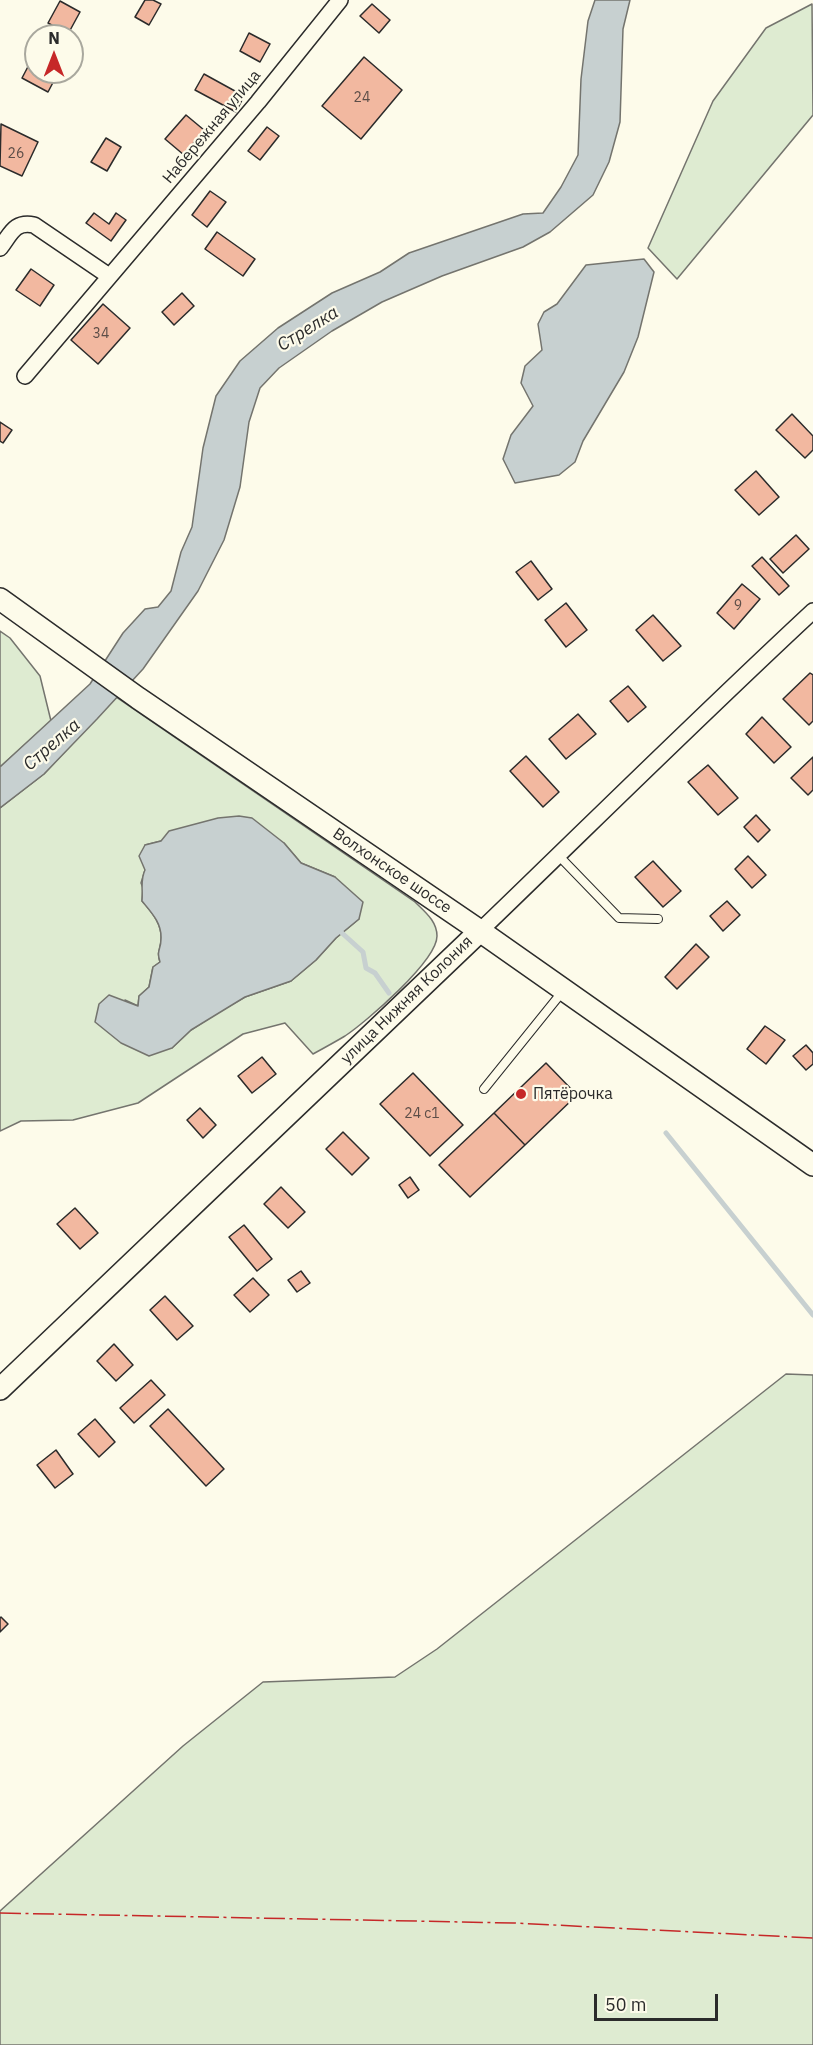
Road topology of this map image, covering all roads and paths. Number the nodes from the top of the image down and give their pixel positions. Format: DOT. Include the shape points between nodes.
graph roads {
  1 [pos="340,0"];
  2 [pos="0,248"];
  3 [pos="109,276"];
  4 [pos="25,376"];
  5 [pos="0,599"];
  6 [pos="813,611"];
  7 [pos="557,854"];
  8 [pos="658,919"];
  9 [pos="480,931"];
  10 [pos="564,990"];
  11 [pos="484,1089"];
  12 [pos="813,1165"];
  13 [pos="0,1389"];
  1 -- 3 [label="street, Набережная улица"];
  2 -- 3 [label="street" via="15,227 24,223 34,225"];
  3 -- 4 [label="street, Набережная улица"];
  5 -- 9 [label="main road, Волхонское шоссе"];
  6 -- 7 [label="street, улица Нижняя Колония"];
  7 -- 8 [label="lane" via="619,918"];
  7 -- 9 [label="street, улица Нижняя Колония"];
  9 -- 10 [label="main road, Волхонское шоссе"];
  9 -- 13 [label="main road, улица Нижняя Колония"];
  10 -- 11 [label="lane"];
  10 -- 12 [label="main road, Волхонское шоссе"];
}
